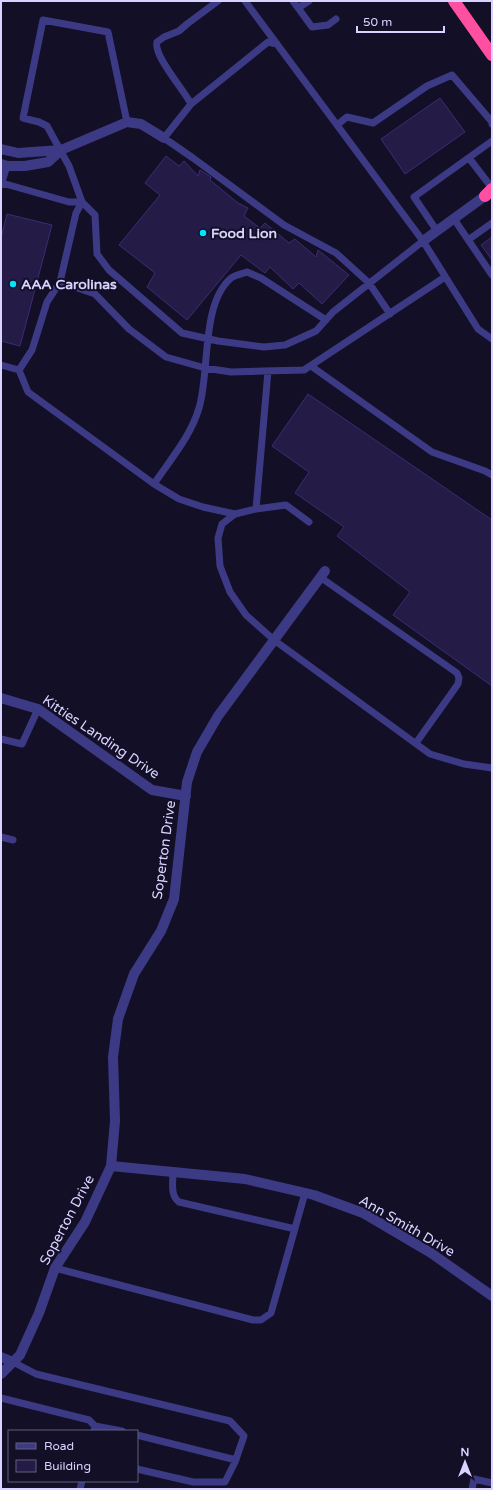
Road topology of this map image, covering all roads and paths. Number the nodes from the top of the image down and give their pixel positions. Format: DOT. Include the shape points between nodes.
graph roads {
  1 [pos="218,1"];
  2 [pos="245,1"];
  3 [pos="293,1"];
  4 [pos="309,1"];
  5 [pos="454,1"];
  6 [pos="298,8"];
  7 [pos="336,19"];
  8 [pos="277,44"];
  9 [pos="492,55"];
  10 [pos="191,104"];
  11 [pos="127,122"];
  12 [pos="492,124"];
  13 [pos="337,125"];
  14 [pos="164,138"];
  15 [pos="492,142"];
  16 [pos="1,149"];
  17 [pos="61,150"];
  18 [pos="469,158"];
  19 [pos="4,165"];
  20 [pos="2,184"];
  21 [pos="490,191"];
  22 [pos="82,202"];
  23 [pos="454,219"];
  24 [pos="491,227"];
  25 [pos="437,231"];
  26 [pos="468,240"];
  27 [pos="423,241"];
  28 [pos="492,275"];
  29 [pos="445,277"];
  30 [pos="60,282"];
  31 [pos="369,283"];
  32 [pos="390,314"];
  33 [pos="326,320"];
  34 [pos="207,339"];
  35 [pos="492,339"];
  36 [pos="1,365"];
  37 [pos="311,366"];
  38 [pos="205,368"];
  39 [pos="19,370"];
  40 [pos="268,371"];
  41 [pos="492,475"];
  42 [pos="154,484"];
  43 [pos="256,510"];
  44 [pos="235,514"];
  45 [pos="309,522"];
  46 [pos="323,574"];
  47 [pos="274,640"];
  48 [pos="1,698"];
  49 [pos="38,709"];
  50 [pos="1,739"];
  51 [pos="416,743"];
  52 [pos="492,768"];
  53 [pos="186,796"];
  54 [pos="1,837"];
  55 [pos="14,840"];
  56 [pos="111,1166"];
  57 [pos="173,1172"];
  58 [pos="305,1193"];
  59 [pos="295,1229"];
  60 [pos="55,1268"];
  61 [pos="492,1296"];
  62 [pos="1,1356"];
  63 [pos="13,1362"];
  64 [pos="1,1374"];
  65 [pos="1,1398"];
  66 [pos="94,1429"];
  67 [pos="108,1430"];
  68 [pos="138,1435"];
  69 [pos="236,1460"];
  70 [pos="138,1469"];
  71 [pos="492,1483"];
  72 [pos="472,1489"];
  1 -- 10 [label="lane" via="179,32 157,42 159,55"];
  2 -- 8 [label="lane"];
  3 -- 6 [label="lane"];
  4 -- 6 [label="lane"];
  5 -- 9 [label="highway"];
  6 -- 7 [label="lane" via="312,27 328,25"];
  8 -- 10 [label="lane" via="268,42"];
  8 -- 13 [label="lane"];
  10 -- 14 [label="lane"];
  11 -- 14 [label="street" via="141,124"];
  11 -- 17 [label="street"];
  11 -- 17 [label="lane" via="108,32 43,20 23,118 46,126"];
  12 -- 13 [label="lane" via="452,75 427,86 373,123 347,117"];
  13 -- 27 [label="lane"];
  14 -- 31 [label="lane" via="284,225 336,253"];
  15 -- 18 [label="lane"];
  16 -- 17 [label="street" via="18,153"];
  17 -- 19 [label="street" via="48,162 25,166"];
  17 -- 22 [label="lane"];
  18 -- 21 [label="lane"];
  18 -- 25 [label="lane" via="414,197"];
  19 -- 20 [label="lane"];
  20 -- 22 [label="lane" via="69,202"];
  21 -- 23 [label="street"];
  22 -- 30 [label="lane" via="76,213"];
  22 -- 34 [label="lane" via="95,215 97,254 109,270 182,333"];
  23 -- 25 [label="street"];
  23 -- 26 [label="lane"];
  24 -- 26 [label="lane"];
  25 -- 27 [label="street"];
  26 -- 28 [label="lane"];
  27 -- 29 [label="lane"];
  27 -- 31 [label="lane"];
  29 -- 32 [label="lane"];
  29 -- 35 [label="lane" via="478,329"];
  30 -- 38 [label="lane" via="95,294 129,329 166,358"];
  30 -- 39 [label="lane" via="47,302 32,350"];
  31 -- 32 [label="lane"];
  31 -- 33 [label="lane"];
  32 -- 37 [label="lane"];
  33 -- 34 [label="lane" via="316,331 285,345 264,347"];
  33 -- 34 [label="lane" via="261,278 247,272 231,278 217,295"];
  34 -- 38 [label="lane"];
  36 -- 39 [label="lane"];
  37 -- 40 [label="lane" via="304,370"];
  37 -- 41 [label="lane" via="432,452"];
  38 -- 40 [label="lane" via="231,372"];
  38 -- 42 [label="lane" via="200,407 192,428"];
  39 -- 42 [label="lane" via="28,392"];
  40 -- 43 [label="lane"];
  42 -- 44 [label="lane" via="179,499"];
  43 -- 44 [label="lane"];
  43 -- 45 [label="lane" via="286,505"];
  44 -- 47 [label="lane" via="222,524 218,538 220,566 230,592 246,615"];
  46 -- 47 [label="street, Soperton Drive"];
  46 -- 51 [label="lane" via="457,673 458,684"];
  47 -- 51 [label="lane"];
  47 -- 53 [label="street, Soperton Drive" via="218,716 197,752 187,782"];
  48 -- 49 [label="street, Kitties Landing Drive"];
  49 -- 50 [label="lane" via="22,744"];
  49 -- 53 [label="street, Kitties Landing Drive" via="152,790"];
  51 -- 52 [label="lane" via="430,754 464,764"];
  53 -- 56 [label="street, Soperton Drive" via="174,899 160,931 134,974 118,1019 113,1057 115,1122"];
  54 -- 55 [label="lane"];
  56 -- 57 [label="street, Ann Smith Drive"];
  56 -- 60 [label="street, Soperton Drive" via="85,1222"];
  57 -- 58 [label="street, Ann Smith Drive" via="245,1179"];
  57 -- 59 [label="lane" via="173,1195 180,1202"];
  58 -- 59 [label="lane"];
  58 -- 61 [label="street, Ann Smith Drive" via="363,1214 432,1253"];
  59 -- 60 [label="lane" via="271,1313 261,1320"];
  60 -- 63 [label="street, Soperton Drive" via="20,1356"];
  62 -- 63 [label="street"];
  63 -- 64 [label="street, Soperton Drive"];
  63 -- 69 [label="lane" via="36,1374 230,1421 244,1436"];
  65 -- 66 [label="lane" via="89,1420"];
  66 -- 67 [label="lane"];
  68 -- 69 [label="lane"];
  69 -- 70 [label="lane" via="225,1482 193,1482"];
  71 -- 72 [label="lane" via="474,1479"];
}
